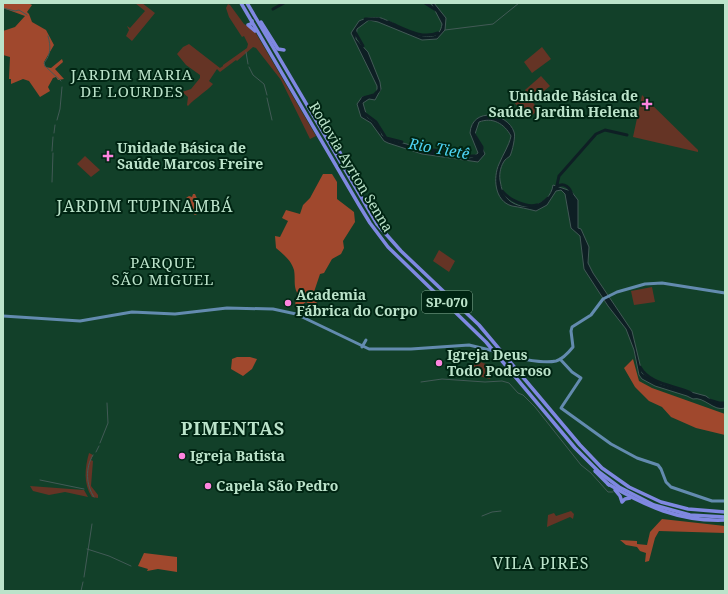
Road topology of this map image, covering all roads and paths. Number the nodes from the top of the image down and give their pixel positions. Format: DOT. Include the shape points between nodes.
graph roads {
  1 [pos="241,3"];
  2 [pos="247,3"];
  3 [pos="253,13"];
  4 [pos="284,50"];
  5 [pos="334,140"];
  6 [pos="358,192"];
  7 [pos="725,293"];
  8 [pos="3,316"];
  9 [pos="366,340"];
  10 [pos="362,347"];
  11 [pos="560,359"];
  12 [pos="582,456"];
  13 [pos="608,484"];
  14 [pos="633,499"];
  15 [pos="725,502"];
  16 [pos="725,512"];
  17 [pos="725,517"];
  18 [pos="725,520"];
  1 -- 12 [label="highway, Rodovia Ayrton Senna / SP-070" via="252,22 248,25 255,30 273,58 359,205 380,236 486,342"];
  2 -- 3 [label="highway, Rodovia Ayrton Senna / SP-070"];
  3 -- 4 [label="highway" via="278,49"];
  3 -- 6 [label="highway, Rodovia Ayrton Senna / SP-070"];
  5 -- 6 [label="highway"];
  6 -- 16 [label="highway, Rodovia Ayrton Senna / SP-070" via="389,239 479,326 602,468 629,487 661,502 688,509"];
  7 -- 11 [label="main road" via="658,283 612,294 603,299 591,315 572,327 573,347"];
  8 -- 10 [label="main road" via="80,321 132,312 175,314 227,308 273,309 296,314"];
  9 -- 10 [label="main road"];
  10 -- 11 [label="main road" via="382,350 466,345 528,359"];
  11 -- 15 [label="main road" via="581,378 561,408 611,444 637,458 658,465 671,487 712,501"];
  12 -- 13 [label="highway"];
  12 -- 17 [label="highway, Rodovia Ayrton Senna / SP-070" via="619,487 649,503 690,515"];
  13 -- 14 [label="highway"];
  13 -- 14 [label="highway" via="619,494 622,502 626,498"];
  14 -- 18 [label="highway" via="676,515 705,520"];
}
